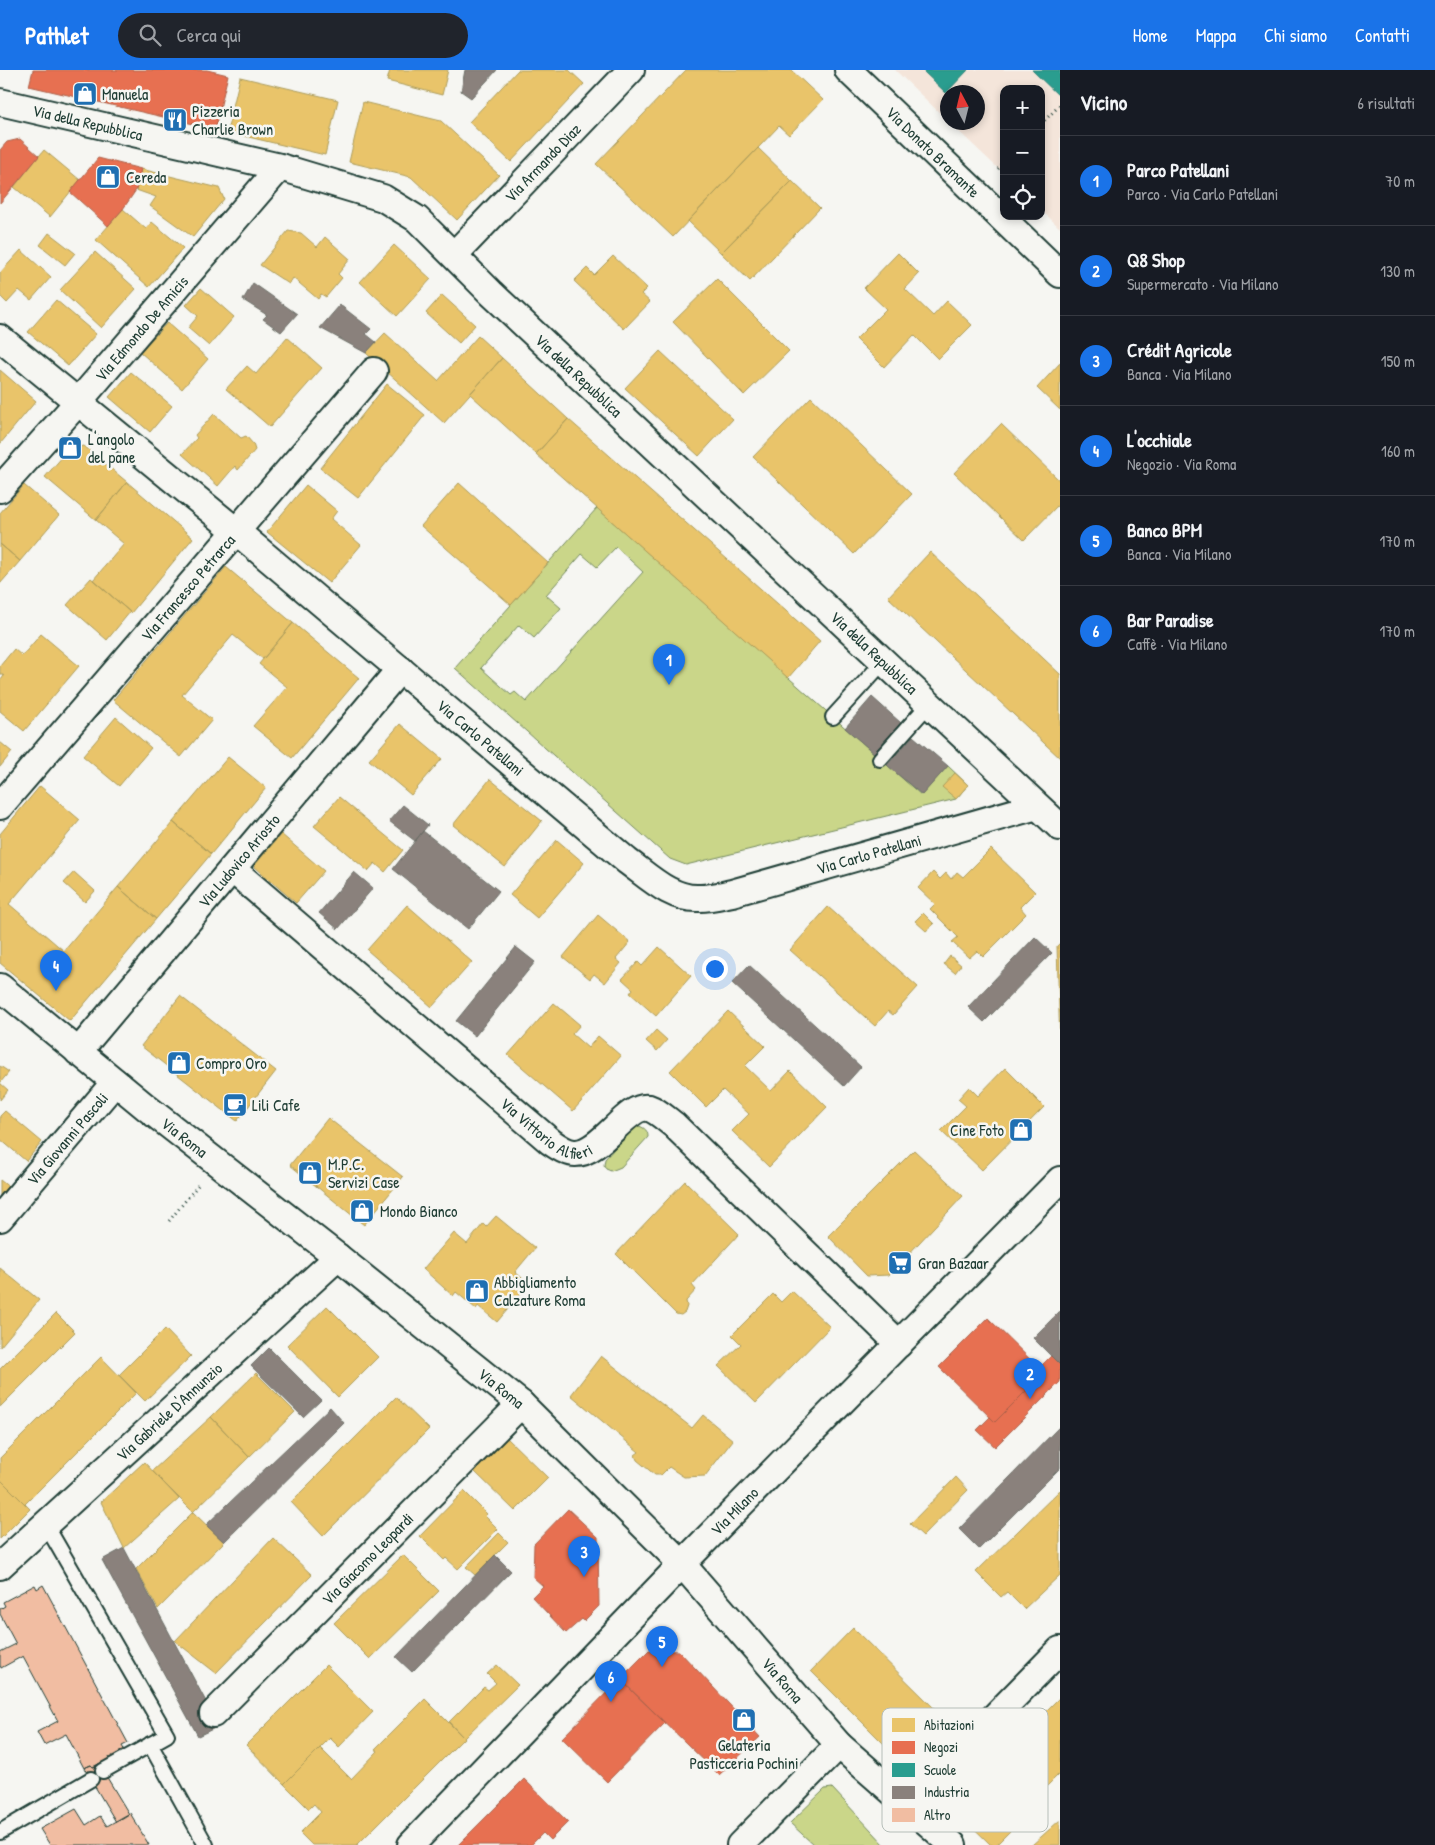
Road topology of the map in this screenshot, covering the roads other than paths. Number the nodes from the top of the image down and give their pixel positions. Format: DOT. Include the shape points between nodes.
graph roads {
  1 [pos="631,70"];
  2 [pos="848,70"];
  3 [pos="0,102"];
  4 [pos="280,167"];
  5 [pos="454,255"];
  6 [pos="1060,274"];
  7 [pos="0,338"];
  8 [pos="374,371"];
  9 [pos="79,401"];
  10 [pos="0,488"];
  11 [pos="236,531"];
  12 [pos="884,661"];
  13 [pos="400,669"];
  14 [pos="929,704"];
  15 [pos="833,717"];
  16 [pos="880,759"];
  17 [pos="0,806"];
  18 [pos="1037,806"];
  19 [pos="1060,827"];
  20 [pos="232,869"];
  21 [pos="0,987"];
  22 [pos="78,1052"];
  23 [pos="115,1082"];
  24 [pos="1060,1180"];
  25 [pos="0,1218"];
  26 [pos="338,1257"];
  27 [pos="899,1344"];
  28 [pos="521,1404"];
  29 [pos="46,1525"];
  30 [pos="682,1564"];
  31 [pos="0,1566"];
  32 [pos="1060,1650"];
  33 [pos="1003,1708"];
  34 [pos="213,1714"];
  35 [pos="150,1744"];
  36 [pos="839,1745"];
  37 [pos="103,1771"];
  38 [pos="91,1779"];
  39 [pos="882,1784"];
  40 [pos="0,1832"];
  41 [pos="938,1832"];
  42 [pos="206,1845"];
  43 [pos="411,1845"];
  44 [pos="740,1845"];
  45 [pos="953,1845"];
  1 -- 5 [label="street, Via Armando Diaz"];
  2 -- 6 [label="street, Via Donato Bramante"];
  3 -- 4 [label="street, Via della Repubblica"];
  4 -- 5 [label="street, Via della Repubblica" via="383,198 417,219"];
  4 -- 9 [label="street, Via Edmondo De Amicis"];
  5 -- 12 [label="street, Via della Repubblica"];
  7 -- 9 [label="street, Via Carlo Patellani"];
  8 -- 11 [label="street, Via Francesco Petrarca"];
  9 -- 10 [label="street, Via Edmondo De Amicis"];
  9 -- 11 [label="street, Via Carlo Patellani"];
  11 -- 13 [label="street, Via Carlo Patellani"];
  11 -- 17 [label="street, Via Francesco Petrarca"];
  12 -- 14 [label="street, Via della Repubblica"];
  12 -- 15 [label="lane"];
  13 -- 18 [label="street, Via Carlo Patellani" via="627,861 667,890 683,896 699,898 732,893"];
  13 -- 20 [label="street, Via Ludovico Ariosto"];
  14 -- 16 [label="lane"];
  14 -- 18 [label="street, Via della Repubblica"];
  18 -- 19 [label="street, Via della Repubblica"];
  20 -- 22 [label="street, Via Ludovico Ariosto"];
  20 -- 27 [label="street, Via Vittorio Alfieri" via="562,1150 574,1153 587,1151 633,1112 646,1108 656,1111"];
  21 -- 22 [label="street, Via Roma"];
  22 -- 23 [label="street, Via Roma"];
  23 -- 25 [label="street, Via Giovanni Pascoli"];
  23 -- 26 [label="street, Via Roma"];
  24 -- 27 [label="street, Via Milano"];
  26 -- 28 [label="street, Via Roma"];
  26 -- 29 [label="street, Via Gabriele D'Annunzio"];
  27 -- 30 [label="street, Via Milano"];
  28 -- 30 [label="street, Via Roma"];
  28 -- 34 [label="street, Via Giacomo Leopardi"];
  29 -- 31 [label="street, Via Gabriele D'Annunzio"];
  29 -- 35 [label="lane" via="167,1735"];
  30 -- 36 [label="street, Via Roma"];
  30 -- 43 [label="street, Via Milano"];
  32 -- 33 [label="street"];
  35 -- 37 [label="lane"];
  35 -- 42 [label="lane"];
  36 -- 39 [label="street, Via Roma"];
  36 -- 44 [label="street"];
  38 -- 40 [label="lane"];
  41 -- 45 [label="street, Via Roma"];
}
